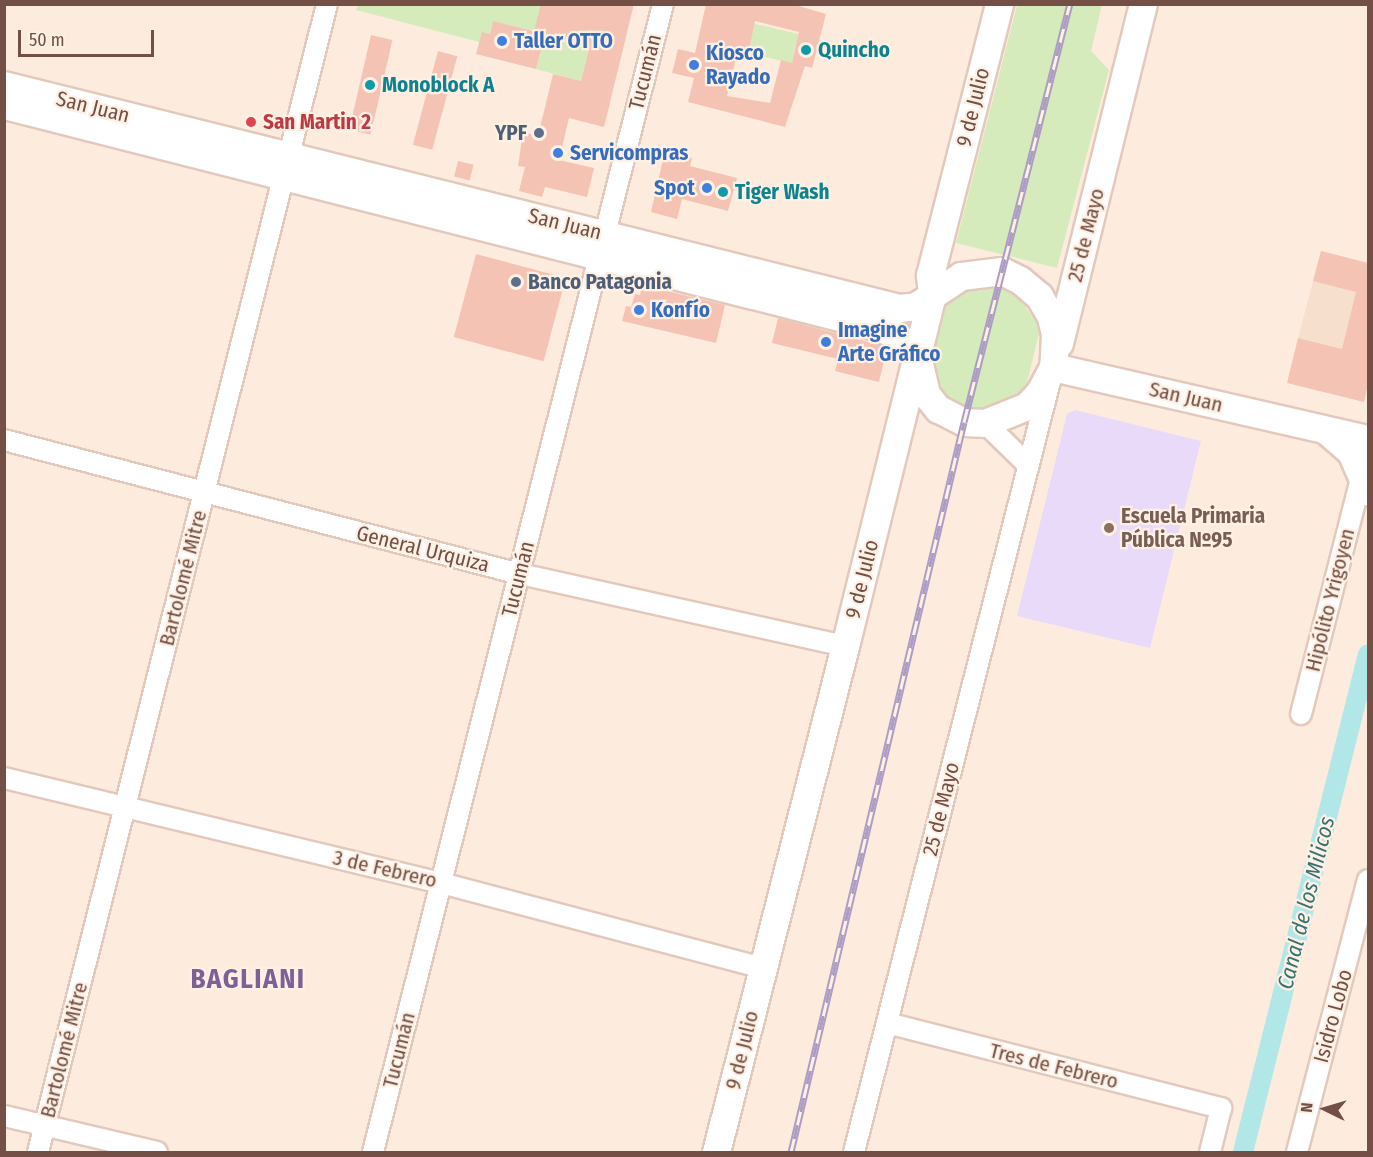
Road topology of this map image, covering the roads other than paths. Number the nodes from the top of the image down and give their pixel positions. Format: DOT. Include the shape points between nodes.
graph roads {
  1 [pos="327,4"];
  2 [pos="663,4"];
  3 [pos="999,4"];
  4 [pos="1143,4"];
  5 [pos="4,85"];
  6 [pos="4,105"];
  7 [pos="286,166"];
  8 [pos="601,244"];
  9 [pos="932,294"];
  10 [pos="917,355"];
  11 [pos="1053,367"];
  12 [pos="985,423"];
  13 [pos="1318,426"];
  14 [pos="1368,439"];
  15 [pos="4,440"];
  16 [pos="1368,451"];
  17 [pos="1028,465"];
  18 [pos="1365,486"];
  19 [pos="204,492"];
  20 [pos="520,574"];
  21 [pos="845,646"];
  22 [pos="1301,714"];
  23 [pos="4,778"];
  24 [pos="125,808"];
  25 [pos="1368,880"];
  26 [pos="441,883"];
  27 [pos="1359,954"];
  28 [pos="763,968"];
  29 [pos="888,1023"];
  30 [pos="4,1116"];
  31 [pos="45,1127"];
  32 [pos="38,1152"];
  33 [pos="157,1152"];
  34 [pos="373,1152"];
  35 [pos="716,1152"];
  36 [pos="854,1152"];
  37 [pos="1210,1152"];
  38 [pos="1298,1152"];
  1 -- 7 [label="street, Bartolomé Mitre"];
  2 -- 8 [label="street, Tucumán"];
  3 -- 9 [label="main road, 9 de Julio" via="930,275"];
  4 -- 11 [label="main road, 25 de Mayo"];
  5 -- 7 [label="main road, San Juan"];
  6 -- 7 [label="main road, San Juan"];
  7 -- 8 [label="main road, San Juan"];
  7 -- 19 [label="street, Bartolomé Mitre"];
  8 -- 9 [label="main road, San Juan" via="900,309 916,306"];
  8 -- 10 [label="main road, San Juan" via="875,326 895,334"];
  8 -- 20 [label="street, Tucumán"];
  9 -- 10 [label="main road, 9 de Julio"];
  9 -- 11 [label="main road, San Juan" via="961,276 983,271 1002,272 1020,280 1039,296 1051,317 1055,334"];
  10 -- 12 [label="main road" via="926,394 938,409 964,422"];
  10 -- 21 [label="main road, 9 de Julio"];
  11 -- 12 [label="main road" via="1027,406"];
  11 -- 13 [label="main road, San Juan"];
  11 -- 17 [label="street, 25 de Mayo"];
  12 -- 17 [label="street"];
  13 -- 14 [label="main road, San Juan"];
  13 -- 18 [label="main road, San Juan" via="1340,439 1351,452"];
  15 -- 19 [label="street, General Urquiza"];
  16 -- 18 [label="street, Hipólito Yrigoyen"];
  17 -- 29 [label="street, 25 de Mayo"];
  18 -- 22 [label="street, Hipólito Yrigoyen"];
  19 -- 20 [label="street, General Urquiza"];
  19 -- 24 [label="street, Bartolomé Mitre"];
  20 -- 21 [label="street, General Urquiza"];
  20 -- 26 [label="street, Tucumán"];
  21 -- 28 [label="main road, 9 de Julio"];
  23 -- 24 [label="street, 3 de Febrero"];
  24 -- 26 [label="street, 3 de Febrero"];
  24 -- 31 [label="street, Bartolomé Mitre"];
  25 -- 27 [label="street, Isidro Lobo"];
  26 -- 28 [label="street, 3 de Febrero"];
  26 -- 34 [label="street, Tucumán"];
  27 -- 38 [label="street, Isidro Lobo"];
  28 -- 35 [label="main road, 9 de Julio"];
  29 -- 36 [label="street, 25 de Mayo"];
  29 -- 37 [label="street, Tres de Febrero" via="1221,1108"];
  30 -- 31 [label="street"];
  31 -- 32 [label="street, Bartolomé Mitre"];
  31 -- 33 [label="street"];
}
